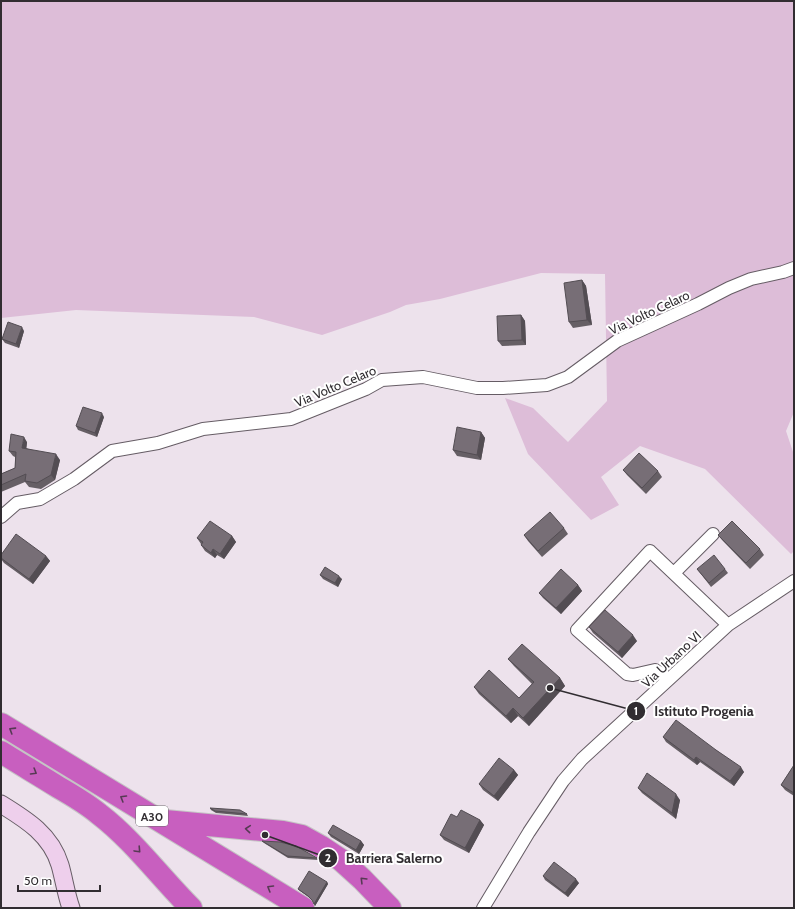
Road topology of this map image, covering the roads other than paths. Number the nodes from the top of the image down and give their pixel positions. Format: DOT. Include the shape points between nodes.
graph roads {
  1 [pos="794,268"];
  2 [pos="1,517"];
  3 [pos="713,534"];
  4 [pos="674,574"];
  5 [pos="794,581"];
  6 [pos="728,625"];
  7 [pos="668,680"];
  8 [pos="1,724"];
  9 [pos="1,752"];
  10 [pos="1,804"];
  11 [pos="160,821"];
  12 [pos="71,908"];
  13 [pos="191,908"];
  14 [pos="303,908"];
  15 [pos="390,908"];
  16 [pos="483,908"];
  1 -- 2 [label="street, Via Volto Celaro" via="728,288 617,341 568,377 547,384 477,388 422,377 382,380 292,419 203,429 158,442 112,451 74,479 40,499 17,503"];
  3 -- 4 [label="street"];
  4 -- 6 [label="street"];
  4 -- 7 [label="street" via="650,551 577,630 627,674 655,670 661,672"];
  5 -- 6 [label="street, Via Urbano VI"];
  6 -- 7 [label="street, Via Urbano VI"];
  7 -- 16 [label="street, Via Urbano VI" via="582,759 563,781"];
  11 -- 8 [label="highway, A30, one-way"];
  9 -- 13 [label="highway, A30, one-way" via="99,813 137,848"];
  10 -- 12 [label="main road" via="38,829 53,847"];
  14 -- 11 [label="highway, A30, one-way"];
  15 -- 11 [label="highway, one-way" via="341,860 302,836"];
}
